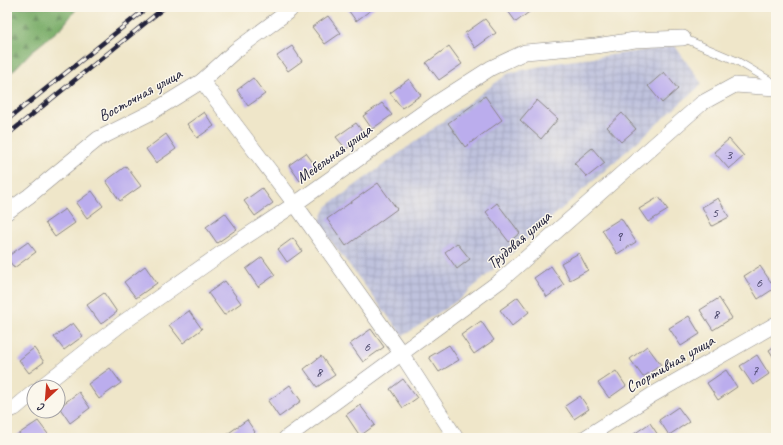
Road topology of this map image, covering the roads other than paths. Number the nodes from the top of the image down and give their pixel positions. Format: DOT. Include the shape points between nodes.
graph roads {
  1 [pos="290,10"];
  2 [pos="683,38"];
  3 [pos="202,81"];
  4 [pos="776,84"];
  5 [pos="776,88"];
  6 [pos="295,204"];
  7 [pos="7,212"];
  8 [pos="776,324"];
  9 [pos="401,353"];
  10 [pos="51,379"];
  11 [pos="26,399"];
  12 [pos="7,411"];
  13 [pos="286,438"];
  14 [pos="456,438"];
  15 [pos="585,438"];
  1 -- 3 [label="street, Восточная улица" via="235,51"];
  2 -- 4 [label="lane" via="737,61"];
  2 -- 6 [label="street, Мебельная улица" via="635,40 525,52 491,68 438,102"];
  3 -- 6 [label="street"];
  3 -- 7 [label="street, Восточная улица" via="152,112 98,139"];
  5 -- 9 [label="street, Трудовая улица" via="735,85 702,103 500,281"];
  6 -- 9 [label="street"];
  6 -- 10 [label="street, Мебельная улица" via="121,324"];
  8 -- 15 [label="street, Спортивная улица" via="652,395"];
  9 -- 13 [label="street, Трудовая улица"];
  9 -- 14 [label="street"];
  11 -- 12 [label="street"];
}
